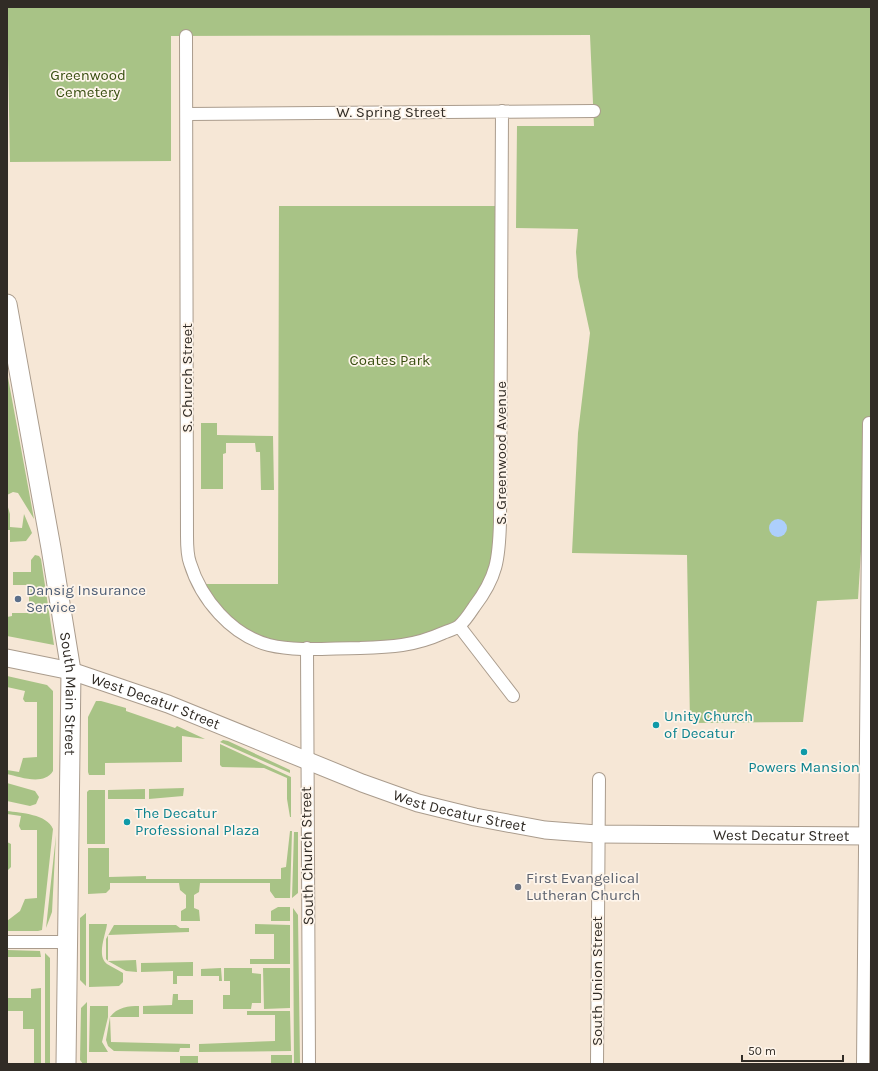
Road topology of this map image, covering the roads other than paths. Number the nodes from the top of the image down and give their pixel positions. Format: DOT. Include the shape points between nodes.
graph roads {
  1 [pos="186,36"];
  2 [pos="502,112"];
  3 [pos="594,112"];
  4 [pos="188,114"];
  5 [pos="7,304"];
  6 [pos="869,423"];
  7 [pos="459,626"];
  8 [pos="307,648"];
  9 [pos="7,658"];
  10 [pos="71,671"];
  11 [pos="513,696"];
  12 [pos="306,760"];
  13 [pos="598,779"];
  14 [pos="597,834"];
  15 [pos="868,836"];
  16 [pos="7,942"];
  17 [pos="67,942"];
  18 [pos="66,1064"];
  19 [pos="309,1064"];
  20 [pos="597,1064"];
  21 [pos="863,1064"];
  1 -- 4 [label="street, S. Church Street"];
  2 -- 3 [label="street, W. Spring Street"];
  2 -- 4 [label="street, W. Spring Street"];
  2 -- 7 [label="street, S. Greenwood Avenue" via="500,548 496,569 485,593"];
  4 -- 8 [label="street, S. Church Street" via="189,562 202,590 230,623 268,644"];
  5 -- 10 [label="main road, South Main Street"];
  6 -- 15 [label="street"];
  7 -- 8 [label="street, S. Greenwood Avenue" via="414,644 388,647"];
  7 -- 11 [label="street"];
  8 -- 12 [label="street, South Church Street"];
  9 -- 10 [label="street, West Decatur Street"];
  10 -- 12 [label="street, West Decatur Street" via="168,704"];
  10 -- 17 [label="main road, South Main Street"];
  12 -- 14 [label="street, West Decatur Street" via="418,803 545,830"];
  12 -- 19 [label="street, South Church Street"];
  13 -- 14 [label="street, South Union Street"];
  14 -- 15 [label="street, West Decatur Street"];
  14 -- 20 [label="street, South Union Street"];
  15 -- 21 [label="street"];
  16 -- 17 [label="street"];
  17 -- 18 [label="main road, South Main Street"];
}
